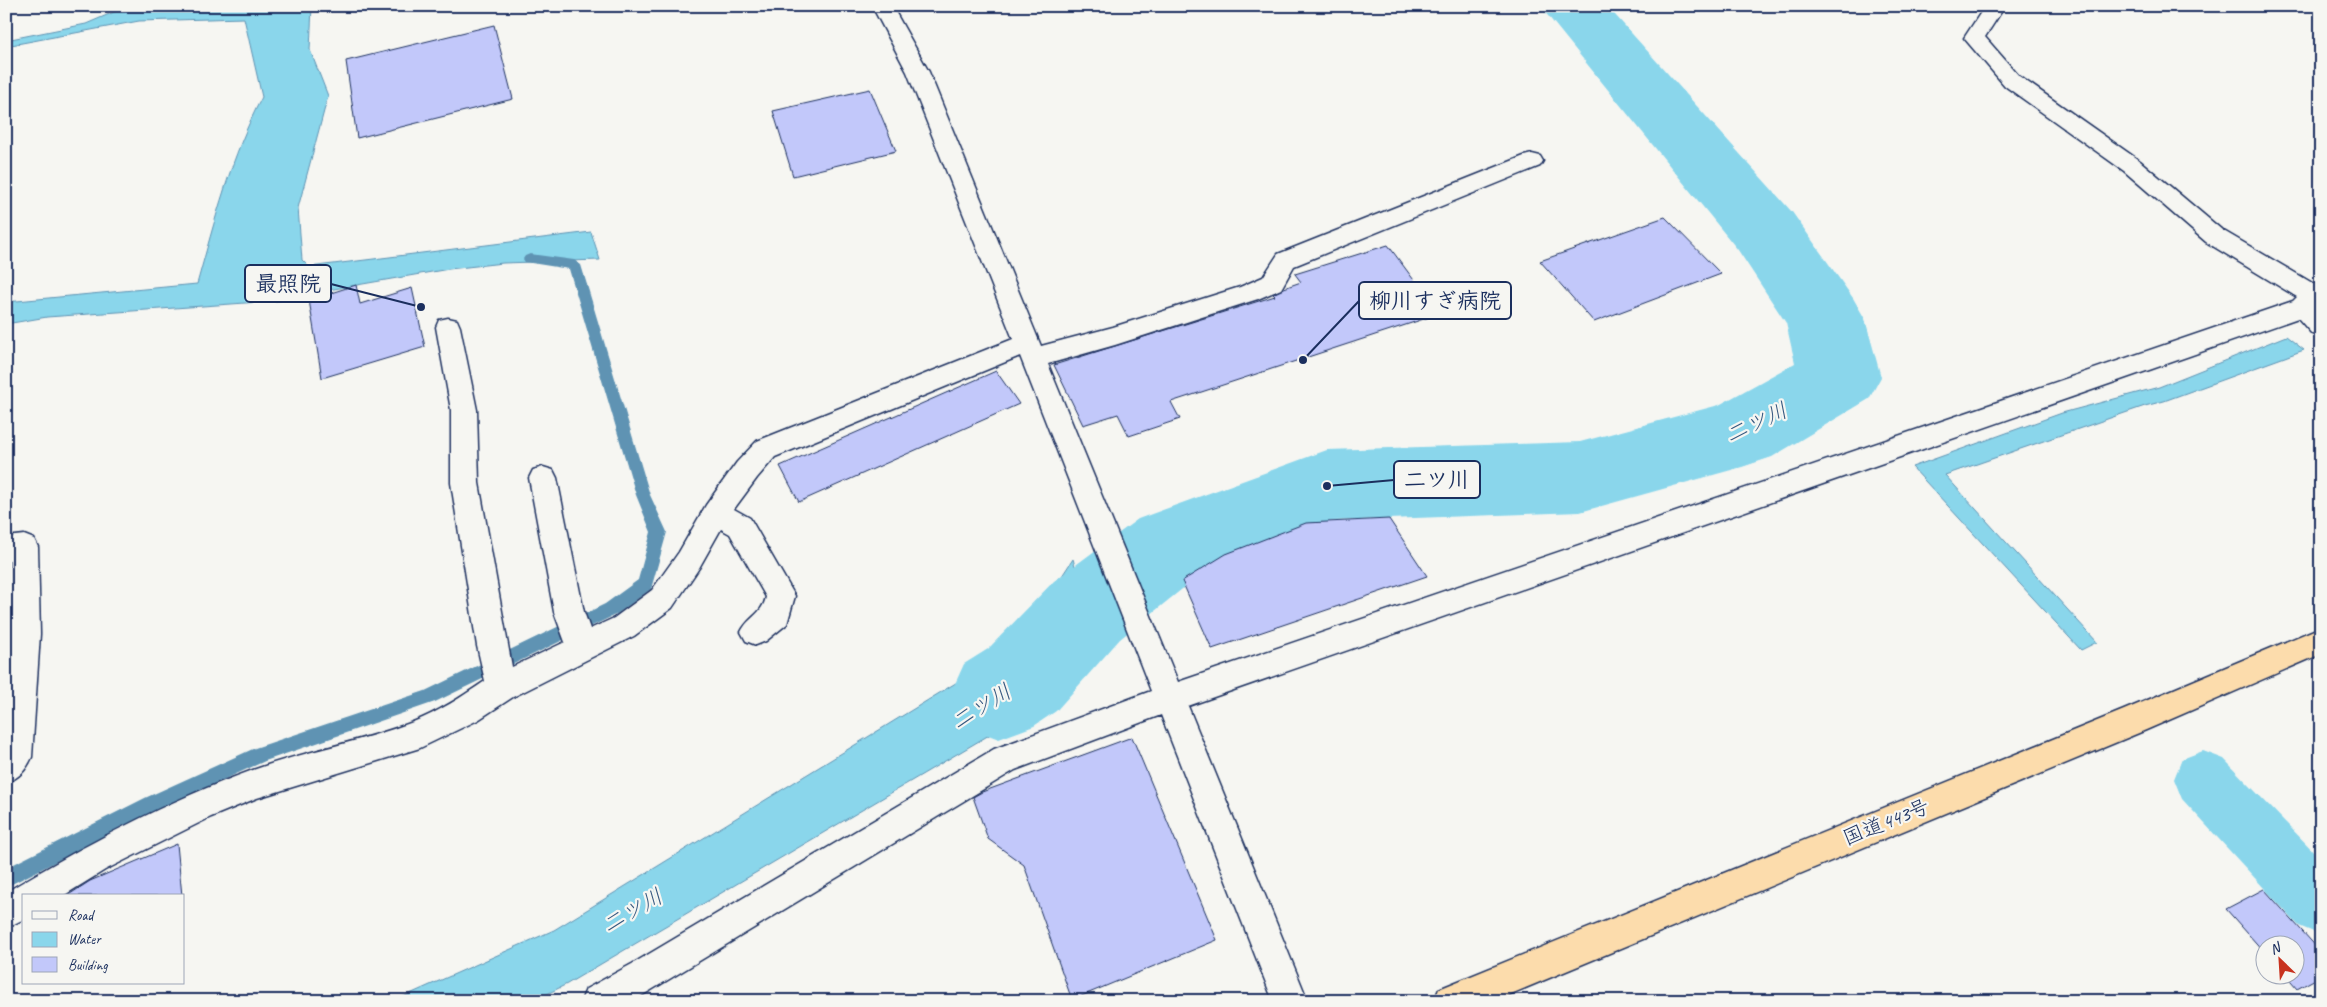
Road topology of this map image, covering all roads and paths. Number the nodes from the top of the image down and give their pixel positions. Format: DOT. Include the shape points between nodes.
graph roads {
  1 [pos="882,6"];
  2 [pos="1995,6"];
  3 [pos="1532,161"];
  4 [pos="2312,297"];
  5 [pos="448,327"];
  6 [pos="2321,327"];
  7 [pos="1030,350"];
  8 [pos="543,478"];
  9 [pos="716,513"];
  10 [pos="6,549"];
  11 [pos="576,632"];
  12 [pos="756,632"];
  13 [pos="2321,640"];
  14 [pos="500,681"];
  15 [pos="1168,699"];
  16 [pos="6,768"];
  17 [pos="35,894"];
  18 [pos="22,901"];
  19 [pos="6,911"];
  20 [pos="598,1001"];
  21 [pos="1291,1001"];
  22 [pos="1451,1001"];
  1 -- 7 [label="street" via="918,72"];
  2 -- 4 [label="street" via="1974,38 2012,81 2132,166 2214,236"];
  3 -- 7 [label="street" via="1286,260 1272,283 1250,293 1115,336"];
  4 -- 6 [label="street"];
  4 -- 15 [label="street"];
  5 -- 14 [label="street" via="464,410 466,483"];
  7 -- 9 [label="street" via="766,449 746,470"];
  7 -- 15 [label="street"];
  8 -- 11 [label="street"];
  9 -- 11 [label="street" via="662,599 624,627"];
  9 -- 12 [label="street" via="740,526 781,596 777,615"];
  10 -- 16 [label="street" via="24,547 25,634 16,758"];
  11 -- 14 [label="street"];
  13 -- 22 [label="highway, 国道443号"];
  14 -- 17 [label="street" via="467,710 420,734 255,784 200,806 94,859"];
  15 -- 20 [label="street" via="1005,758"];
  15 -- 21 [label="street"];
  18 -- 19 [label="street"];
}
